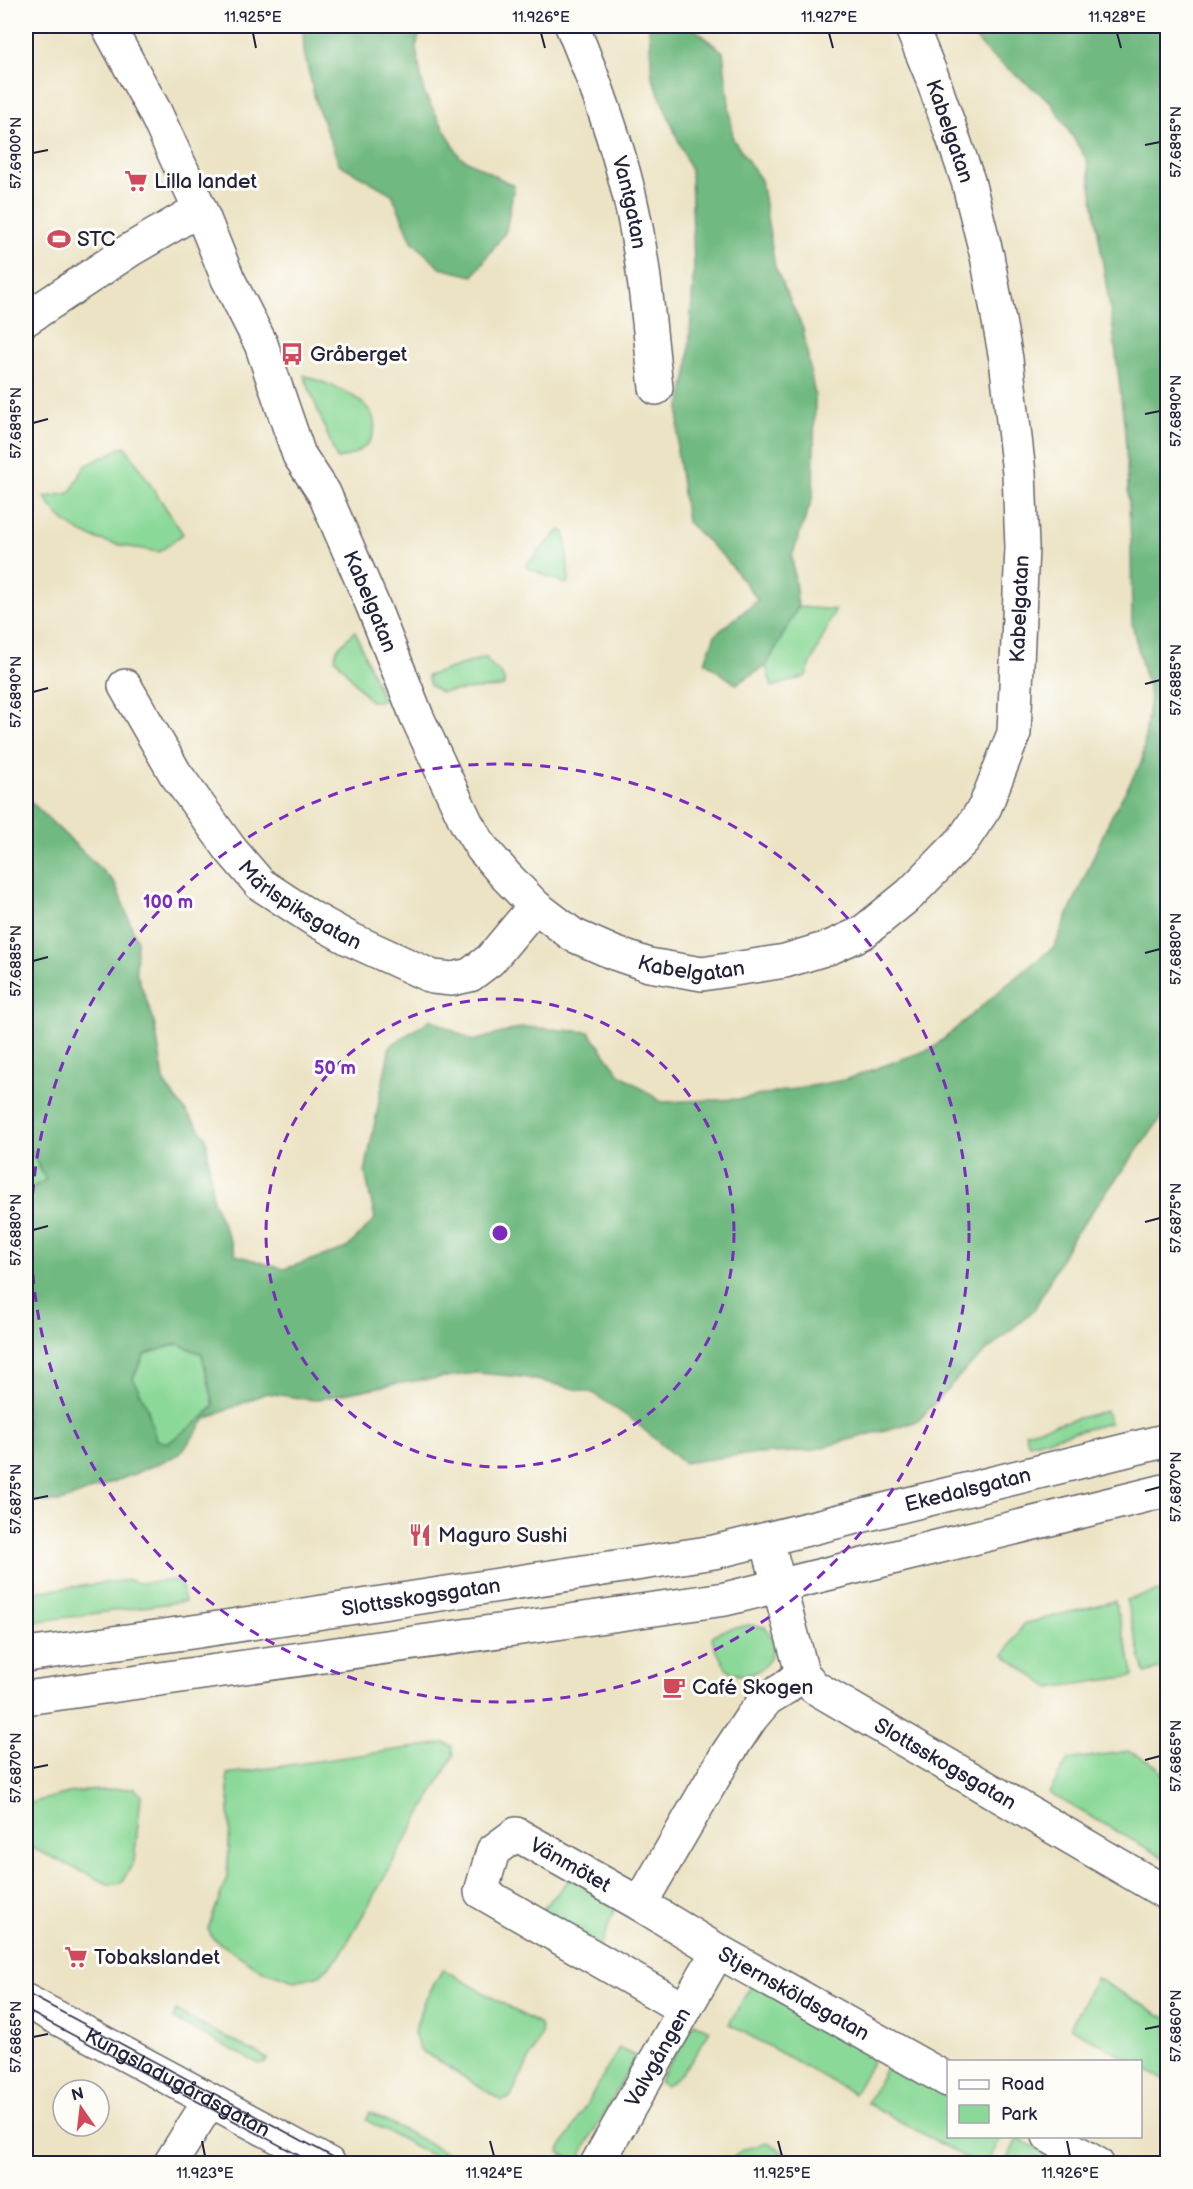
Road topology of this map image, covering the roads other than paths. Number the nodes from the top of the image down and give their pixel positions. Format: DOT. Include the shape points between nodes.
graph roads {
  1 [pos="108,26"];
  2 [pos="572,26"];
  3 [pos="911,26"];
  4 [pos="200,209"];
  5 [pos="26,320"];
  6 [pos="656,388"];
  7 [pos="125,687"];
  8 [pos="535,906"];
  9 [pos="1167,1440"];
  10 [pos="1167,1490"];
  11 [pos="767,1540"];
  12 [pos="779,1586"];
  13 [pos="26,1655"];
  14 [pos="802,1673"];
  15 [pos="26,1698"];
  16 [pos="1167,1894"];
  17 [pos="640,1904"];
  18 [pos="718,1951"];
  19 [pos="26,2001"];
  20 [pos="684,2009"];
  21 [pos="947,2079"];
  22 [pos="210,2100"];
  23 [pos="1052,2138"];
  24 [pos="170,2163"];
  25 [pos="329,2163"];
  26 [pos="597,2163"];
  27 [pos="1097,2163"];
  1 -- 4 [label="street, Kabelgatan" via="155,112"];
  2 -- 6 [label="street, Vantgatan" via="607,113 629,196 644,281"];
  3 -- 8 [label="street, Kabelgatan" via="968,181 987,256 1006,359 1019,473 1022,547 1014,733 989,796 963,840 902,901 862,933 785,961 702,974 659,967 573,935"];
  4 -- 5 [label="street" via="130,250"];
  4 -- 8 [label="street, Kabelgatan" via="228,279 261,344 299,455 324,493 454,799 482,848"];
  7 -- 8 [label="street, Märlspiksgatan" via="175,773 260,884 350,939 433,977 452,979 470,975 490,960"];
  9 -- 11 [label="street, Ekedalsgatan"];
  10 -- 12 [label="street"];
  11 -- 12 [label="street"];
  11 -- 13 [label="street, Slottsskogsgatan" via="602,1570"];
  12 -- 14 [label="street"];
  12 -- 15 [label="street, Slottsskogsgatan" via="725,1599"];
  14 -- 16 [label="street, Slottsskogsgatan" via="814,1687"];
  14 -- 17 [label="street" via="767,1699 751,1718"];
  17 -- 18 [label="street, Stjernsköldsgatan"];
  17 -- 20 [label="street, Vänmötet" via="516,1833 493,1851 481,1892"];
  18 -- 20 [label="street, Valvgången"];
  18 -- 21 [label="street, Stjernsköldsgatan"];
  19 -- 22 [label="street, Kungsladugårdsgatan"];
  20 -- 26 [label="street, Valvgången"];
  22 -- 24 [label="street"];
  22 -- 25 [label="street, Kungsladugårdsgatan"];
  23 -- 27 [label="street"];
}
